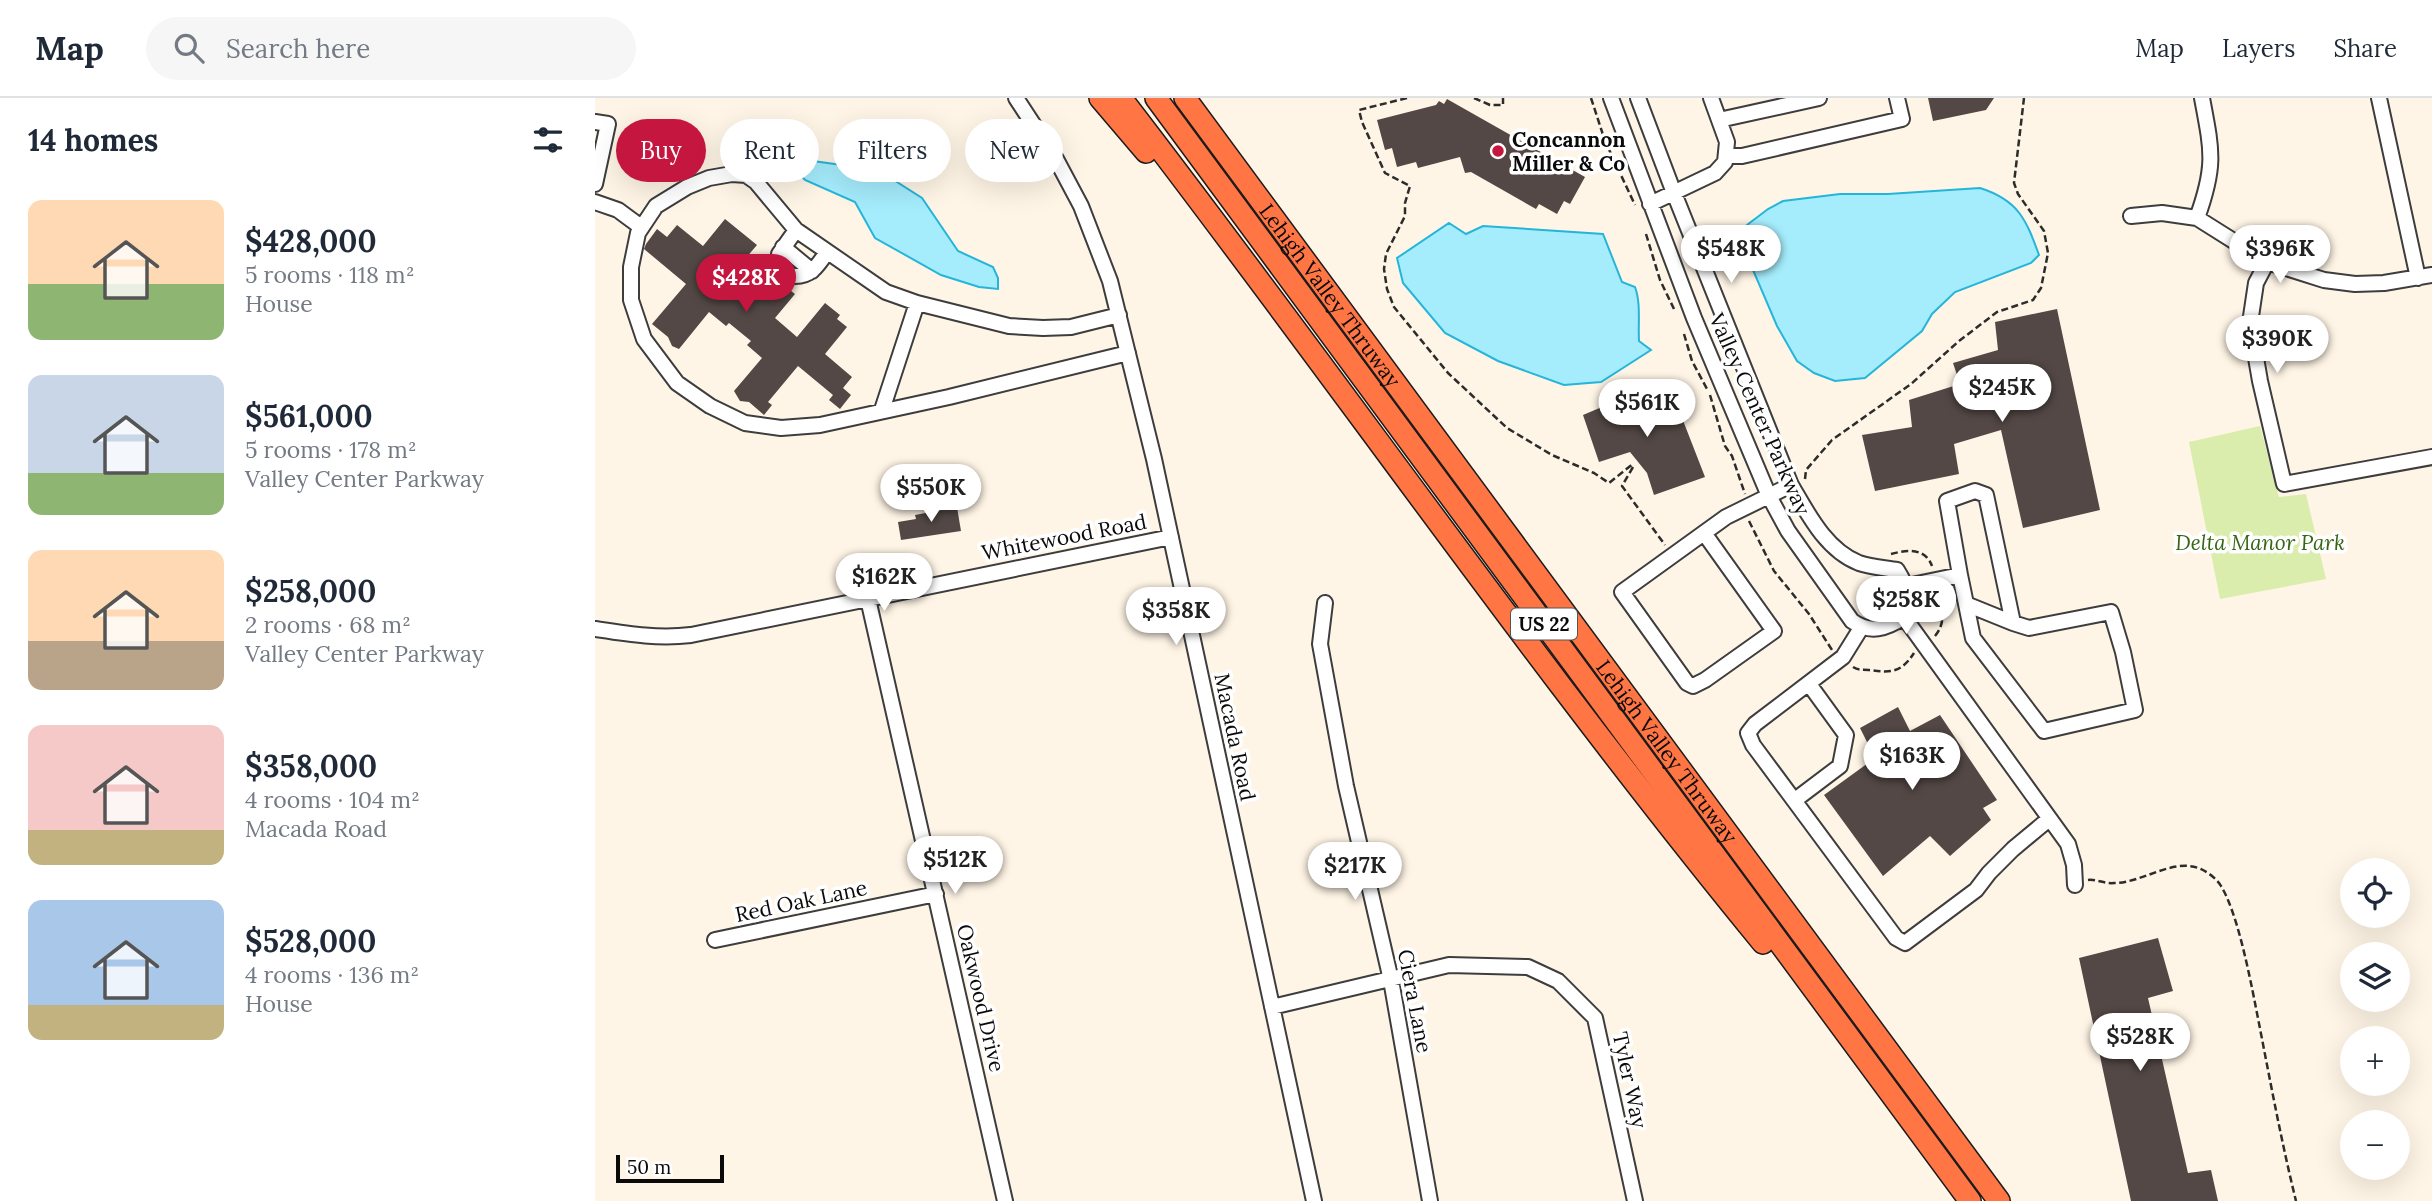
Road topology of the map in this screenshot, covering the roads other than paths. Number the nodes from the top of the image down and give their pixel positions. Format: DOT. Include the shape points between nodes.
graph roads {
  1 [pos="1016,98"];
  2 [pos="1100,98"];
  3 [pos="1121,98"];
  4 [pos="1156,98"];
  5 [pos="1185,98"];
  6 [pos="1199,98"];
  7 [pos="1611,98"];
  8 [pos="1638,98"];
  9 [pos="1711,98"];
  10 [pos="1819,98"];
  11 [pos="1897,98"];
  12 [pos="2202,98"];
  13 [pos="2379,98"];
  14 [pos="1719,120"];
  15 [pos="595,122"];
  16 [pos="1726,156"];
  17 [pos="1246,181"];
  18 [pos="595,184"];
  19 [pos="1674,193"];
  20 [pos="595,202"];
  21 [pos="1643,206"];
  22 [pos="2131,216"];
  23 [pos="2197,218"];
  24 [pos="641,227"];
  25 [pos="796,230"];
  26 [pos="783,247"];
  27 [pos="827,252"];
  28 [pos="2267,262"];
  29 [pos="783,266"];
  30 [pos="812,271"];
  31 [pos="795,276"];
  32 [pos="2425,276"];
  33 [pos="916,303"];
  34 [pos="1119,315"];
  35 [pos="1294,327"];
  36 [pos="1128,353"];
  37 [pos="882,410"];
  38 [pos="2432,457"];
  39 [pos="1791,485"];
  40 [pos="1769,496"];
  41 [pos="1704,533"];
  42 [pos="1171,537"];
  43 [pos="1961,575"];
  44 [pos="1907,586"];
  45 [pos="868,599"];
  46 [pos="1325,603"];
  47 [pos="1966,604"];
  48 [pos="1903,617"];
  49 [pos="2013,623"];
  50 [pos="1861,628"];
  51 [pos="595,629"];
  52 [pos="1809,684"];
  53 [pos="1795,800"];
  54 [pos="2049,819"];
  55 [pos="2075,885"];
  56 [pos="936,894"];
  57 [pos="715,940"];
  58 [pos="1391,980"];
  59 [pos="1272,1007"];
  60 [pos="1932,1150"];
  61 [pos="1005,1201"];
  62 [pos="1314,1201"];
  63 [pos="1430,1201"];
  64 [pos="1635,1201"];
  65 [pos="1970,1201"];
  66 [pos="1999,1201"];
  1 -- 34 [label="street, Macada Road" via="1081,206 1102,255"];
  2 -- 35 [label="highway"];
  3 -- 35 [label="highway"];
  4 -- 60 [label="highway, Lehigh Valley Thruway / US 22"];
  5 -- 17 [label="highway, Lehigh Valley Thruway / US 22"];
  6 -- 17 [label="highway"];
  7 -- 21 [label="street, Valley Center Parkway" via="1646,188"];
  8 -- 19 [label="street, Valley Center Parkway"];
  9 -- 14 [label="street"];
  10 -- 14 [label="street"];
  11 -- 16 [label="street" via="1902,119"];
  12 -- 23 [label="street" via="2212,158"];
  13 -- 32 [label="street"];
  14 -- 16 [label="street" via="1727,142"];
  15 -- 18 [label="street" via="608,124"];
  16 -- 19 [label="street" via="1715,173"];
  17 -- 66 [label="highway, Lehigh Valley Thruway / US 22"];
  19 -- 21 [label="street"];
  19 -- 39 [label="street, Valley Center Parkway"];
  20 -- 24 [label="street" via="618,210"];
  21 -- 40 [label="street, Valley Center Parkway"];
  22 -- 23 [label="street" via="2162,213"];
  23 -- 28 [label="street"];
  24 -- 25 [label="street" via="656,206 687,187 732,174 756,182"];
  24 -- 37 [label="street" via="631,267 631,300 644,339 677,383 745,423 781,428 820,425"];
  25 -- 26 [label="street"];
  25 -- 27 [label="street"];
  26 -- 29 [label="street" via="779,254"];
  26 -- 30 [label="street"];
  27 -- 30 [label="street"];
  27 -- 33 [label="street" via="886,292"];
  28 -- 32 [label="street" via="2324,280 2355,284"];
  28 -- 38 [label="street" via="2256,283 2250,323 2284,484"];
  30 -- 31 [label="street"];
  33 -- 34 [label="street" via="1009,326 1071,327"];
  33 -- 37 [label="street"];
  34 -- 36 [label="street, Macada Road"];
  35 -- 60 [label="highway" via="1538,657 1722,893"];
  36 -- 37 [label="street"];
  36 -- 42 [label="street, Macada Road"];
  39 -- 40 [label="street"];
  39 -- 44 [label="street, Valley Center Parkway" via="1817,528 1837,548 1859,563 1897,570"];
  40 -- 41 [label="street"];
  40 -- 50 [label="street, Valley Center Parkway" via="1787,531"];
  41 -- 41 [label="street" via="1622,592 1693,686 1775,631"];
  42 -- 45 [label="street, Whitewood Road"];
  42 -- 59 [label="street, Macada Road"];
  43 -- 44 [label="street"];
  43 -- 47 [label="street"];
  43 -- 49 [label="street" via="1948,501 1975,491 1986,495"];
  44 -- 48 [label="street"];
  45 -- 51 [label="street, Whitewood Road" via="669,638"];
  45 -- 56 [label="street, Oakwood Drive"];
  46 -- 58 [label="street, Ciera Lane" via="1320,644 1346,786"];
  47 -- 49 [label="street"];
  47 -- 49 [label="street" via="1973,638 2044,731 2135,710 2111,612 2029,628"];
  48 -- 50 [label="street" via="1881,629"];
  48 -- 54 [label="street"];
  50 -- 52 [label="street" via="1843,657"];
  52 -- 53 [label="street" via="1846,735 1840,766"];
  52 -- 53 [label="street" via="1748,733"];
  53 -- 54 [label="street" via="1896,938 1905,943 1976,890 2013,849"];
  54 -- 55 [label="street" via="2068,844"];
  56 -- 57 [label="street, Red Oak Lane"];
  56 -- 61 [label="street, Oakwood Drive"];
  58 -- 59 [label="street, Tyler Way"];
  58 -- 63 [label="street, Ciera Lane"];
  58 -- 64 [label="street, Tyler Way" via="1449,965 1528,967 1557,981 1595,1018"];
  59 -- 62 [label="street, Macada Road"];
  60 -- 65 [label="highway, Lehigh Valley Thruway / US 22"];
}
